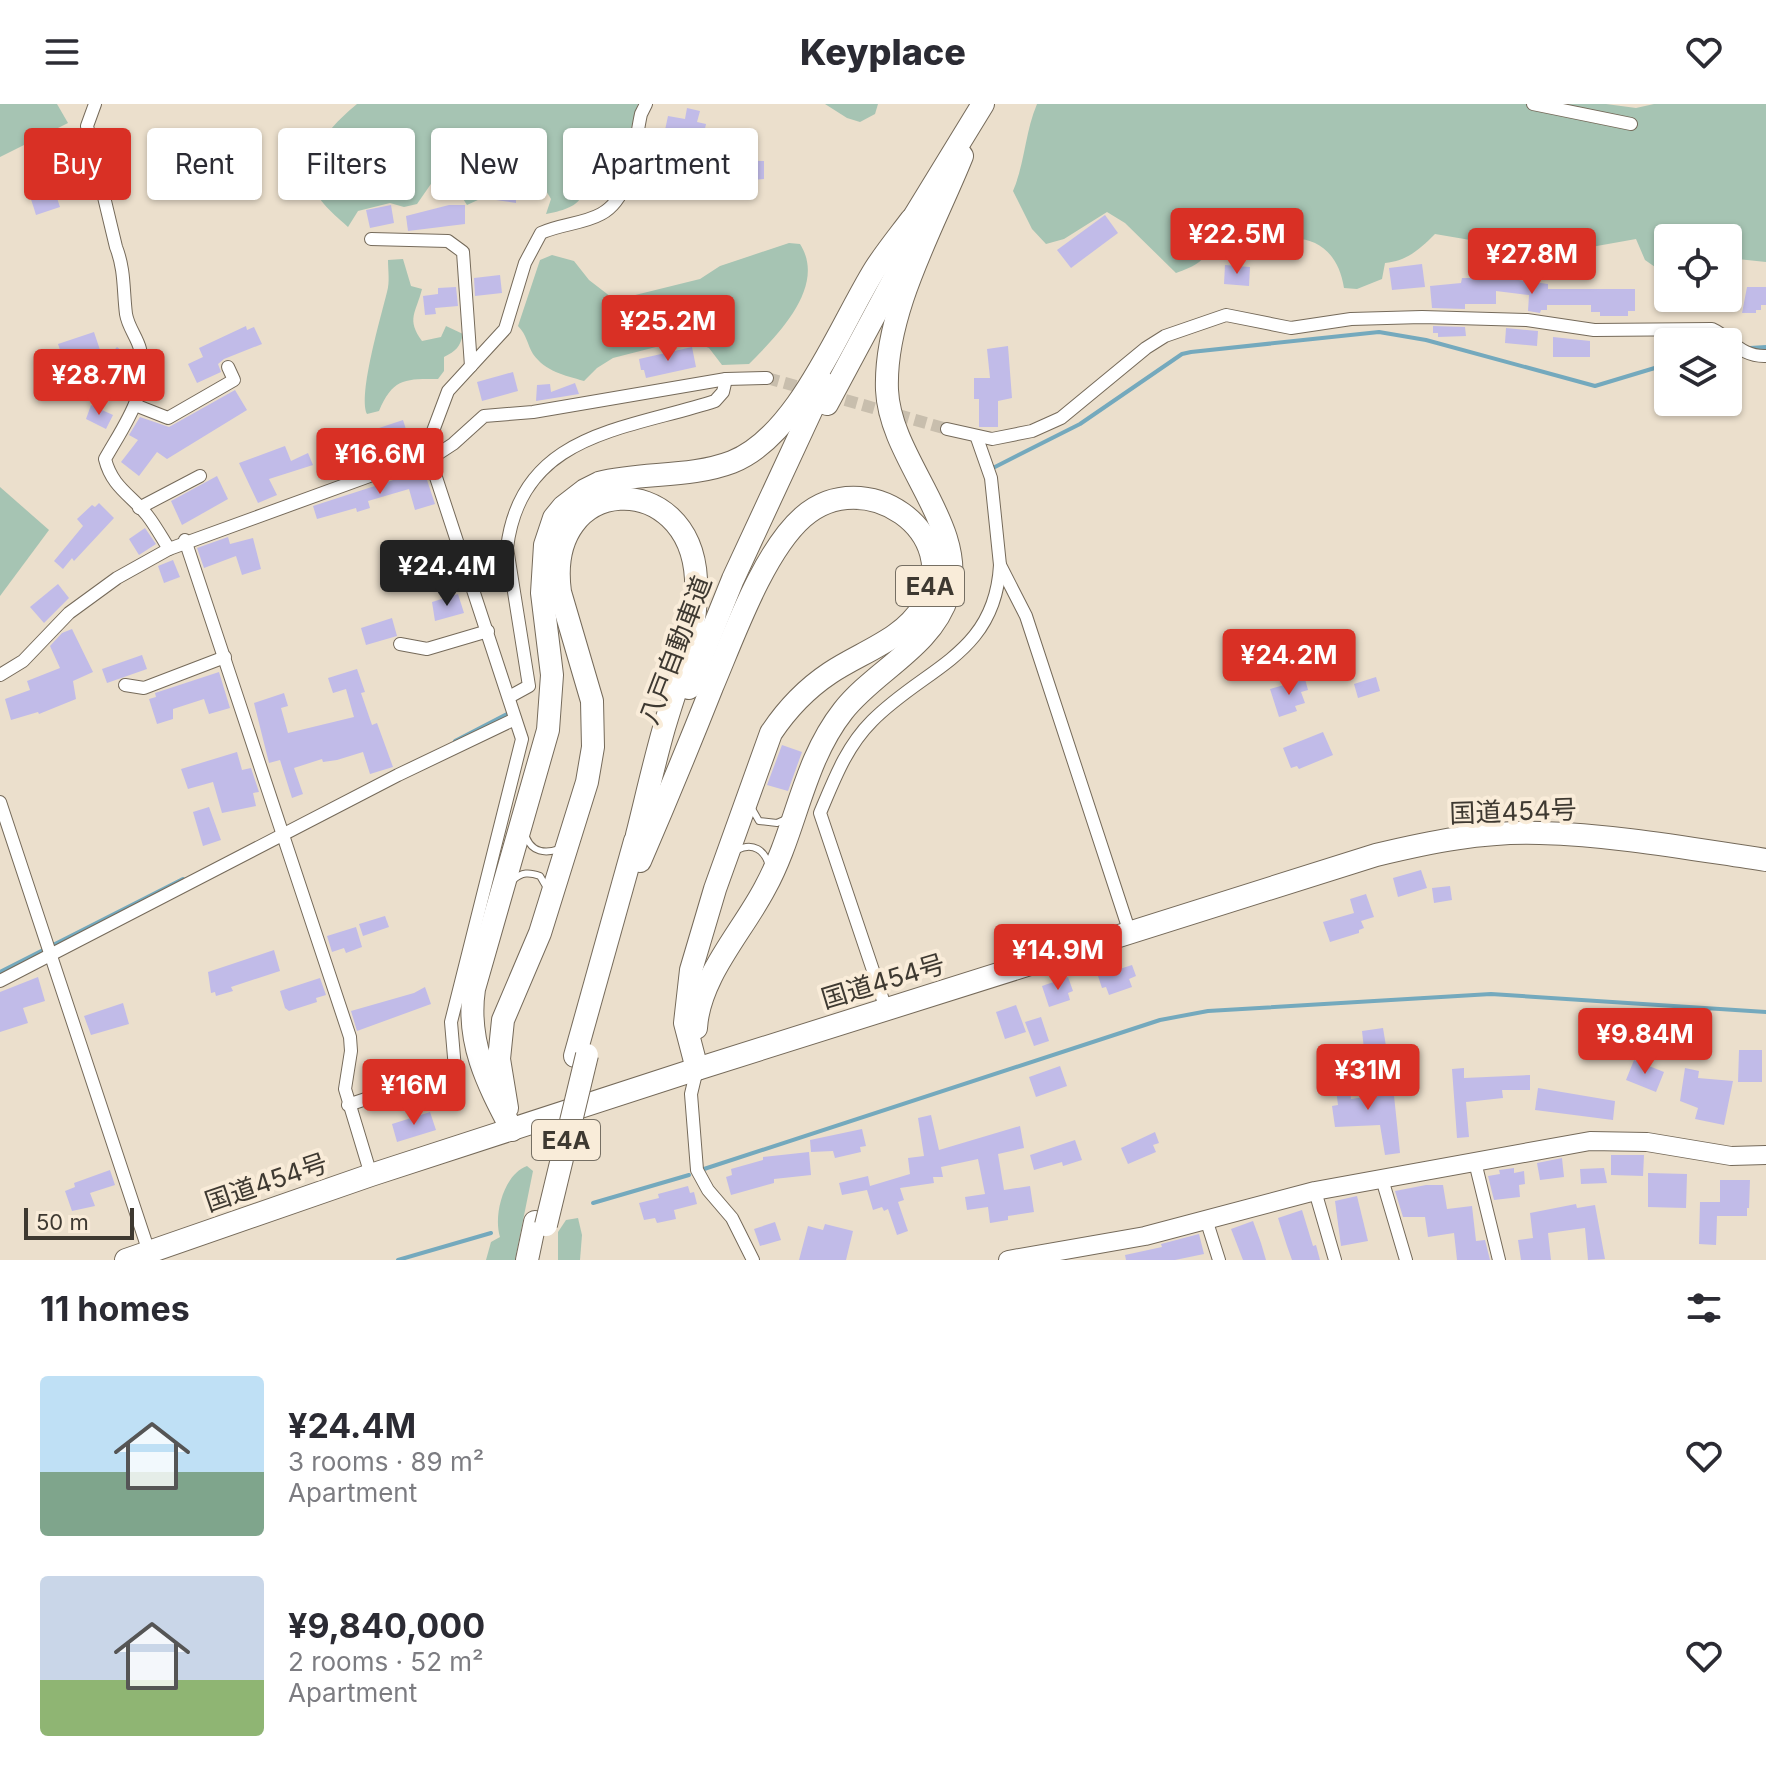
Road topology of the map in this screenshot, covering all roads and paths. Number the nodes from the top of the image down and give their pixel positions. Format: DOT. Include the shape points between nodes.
graph roads {
  1 [pos="95,104"];
  2 [pos="646,104"];
  3 [pos="983,104"];
  4 [pos="993,104"];
  5 [pos="1533,104"];
  6 [pos="1631,124"];
  7 [pos="962,156"];
  8 [pos="911,220"];
  9 [pos="371,239"];
  10 [pos="1766,356"];
  11 [pos="471,366"];
  12 [pos="228,367"];
  13 [pos="767,378"];
  14 [pos="726,379"];
  15 [pos="135,405"];
  16 [pos="947,429"];
  17 [pos="977,438"];
  18 [pos="430,459"];
  19 [pos="200,476"];
  20 [pos="139,508"];
  21 [pos="185,540"];
  22 [pos="169,549"];
  23 [pos="1000,565"];
  24 [pos="488,631"];
  25 [pos="400,644"];
  26 [pos="225,657"];
  27 [pos="0,675"];
  28 [pos="125,685"];
  29 [pos="509,697"];
  30 [pos="515,719"];
  31 [pos="751,785"];
  32 [pos="0,802"];
  33 [pos="794,811"];
  34 [pos="523,817"];
  35 [pos="283,834"];
  36 [pos="637,835"];
  37 [pos="570,839"];
  38 [pos="1766,860"];
  39 [pos="640,861"];
  40 [pos="724,865"];
  41 [pos="768,884"];
  42 [pos="500,900"];
  43 [pos="548,907"];
  44 [pos="1130,933"];
  45 [pos="50,955"];
  46 [pos="0,981"];
  47 [pos="886,1009"];
  48 [pos="581,1055"];
  49 [pos="697,1069"];
  50 [pos="348,1105"];
  51 [pos="512,1130"];
  52 [pos="1766,1155"];
  53 [pos="1475,1162"];
  54 [pos="371,1175"];
  55 [pos="1382,1179"];
  56 [pos="1315,1191"];
  57 [pos="1206,1219"];
  58 [pos="540,1224"];
  59 [pos="149,1252"];
  60 [pos="126,1260"];
  61 [pos="527,1260"];
  62 [pos="539,1260"];
  63 [pos="753,1260"];
  64 [pos="1008,1260"];
  65 [pos="1219,1260"];
  66 [pos="1335,1260"];
  67 [pos="1406,1260"];
  68 [pos="1499,1260"];
  1 -- 15 [label="street" via="87,126 123,265 127,319 140,349 143,375"];
  2 -- 11 [label="street" via="624,188 611,208 541,233 530,250 505,329"];
  3 -- 8 [label="highway, 八戸自動車道 / E4A"];
  4 -- 7 [label="highway, 八戸自動車道 / E4A"];
  5 -- 6 [label="street"];
  7 -- 33 [label="highway, E4A" via="899,306 887,365 890,417 944,532 949,591 921,637 839,716"];
  7 -- 39 [label="highway, 八戸自動車道 / E4A" via="856,346 750,567"];
  8 -- 34 [label="highway, E4A" via="876,268 803,392 754,450 715,467 599,483 574,497 554,518 541,577 551,711"];
  8 -- 36 [label="highway, 八戸自動車道 / E4A" via="812,406 733,579"];
  9 -- 11 [label="street" via="448,241 463,252"];
  10 -- 17 [label="street" via="1737,349 1726,335 1712,329 1594,330 1527,320 1422,317 1291,328 1226,315 1155,342 1061,418 1012,436"];
  11 -- 18 [label="street" via="448,391 439,411"];
  12 -- 15 [label="street" via="234,380 168,418"];
  13 -- 14 [label="street"];
  14 -- 18 [label="street" via="484,416"];
  14 -- 29 [label="street" via="715,401 608,429 561,454 529,483 514,514 507,548 529,686"];
  15 -- 20 [label="street" via="105,459 119,490"];
  16 -- 17 [label="street"];
  17 -- 23 [label="street" via="991,478"];
  18 -- 21 [label="street" via="408,462"];
  18 -- 24 [label="street"];
  19 -- 20 [label="street"];
  20 -- 22 [label="street"];
  21 -- 22 [label="street"];
  21 -- 26 [label="street"];
  22 -- 27 [label="street" via="69,613 23,661"];
  23 -- 44 [label="street" via="1026,616"];
  23 -- 47 [label="street" via="995,600 978,633 947,664 872,721 837,771 820,813"];
  24 -- 25 [label="street" via="427,649"];
  24 -- 29 [label="street"];
  26 -- 28 [label="street" via="144,688"];
  26 -- 35 [label="street"];
  29 -- 30 [label="street"];
  30 -- 35 [label="street"];
  30 -- 50 [label="street" via="522,739 451,1022 455,1069"];
  31 -- 33 [label="lane" via="751,807 759,821 777,823"];
  31 -- 39 [label="highway, E4A" via="771,733 798,698 899,632 924,603 932,579 929,552 918,528 899,510 857,497 834,500 811,509 788,533 743,612"];
  31 -- 40 [label="highway, E4A"];
  32 -- 45 [label="street"];
  33 -- 41 [label="highway, E4A"];
  34 -- 37 [label="lane" via="528,842 539,852 555,851"];
  34 -- 42 [label="highway, E4A"];
  35 -- 45 [label="street"];
  35 -- 50 [label="street" via="350,1037"];
  36 -- 37 [label="highway, E4A" via="690,640 696,578 691,548 667,513 643,502 617,500 591,507 572,524 559,562 560,592 589,688 594,731 591,764"];
  36 -- 48 [label="highway, 八戸自動車道 / E4A"];
  37 -- 43 [label="highway, E4A"];
  38 -- 44 [label="highway, 国道454号" via="1584,836 1485,834 1376,855"];
  39 -- 48 [label="highway, 八戸自動車道 / E4A"];
  40 -- 41 [label="lane" via="740,848 759,848 768,862"];
  40 -- 49 [label="highway, E4A" via="687,990 685,1023"];
  41 -- 49 [label="highway, E4A" via="701,999"];
  42 -- 43 [label="lane" via="517,876 532,873 545,880"];
  42 -- 51 [label="highway, E4A" via="474,989 472,1025 485,1079"];
  43 -- 51 [label="highway, E4A" via="508,1003 499,1040"];
  44 -- 47 [label="highway, 国道454号"];
  45 -- 46 [label="street"];
  45 -- 59 [label="street"];
  47 -- 49 [label="highway, 国道454号"];
  48 -- 58 [label="highway, 八戸自動車道 / E4A"];
  49 -- 51 [label="highway, 国道454号"];
  49 -- 63 [label="street" via="691,1094 697,1170 732,1218"];
  50 -- 54 [label="street"];
  51 -- 54 [label="highway, 国道454号"];
  52 -- 53 [label="street" via="1706,1154 1618,1139"];
  53 -- 55 [label="street"];
  53 -- 68 [label="street"];
  54 -- 59 [label="highway, 国道454号"];
  55 -- 56 [label="street"];
  55 -- 67 [label="street"];
  56 -- 57 [label="street"];
  56 -- 66 [label="street"];
  57 -- 64 [label="street" via="1145,1236"];
  57 -- 65 [label="street"];
  58 -- 61 [label="highway, 八戸自動車道 / E4A"];
  58 -- 62 [label="highway, 八戸自動車道 / E4A"];
  59 -- 60 [label="highway, 国道454号"];
}
